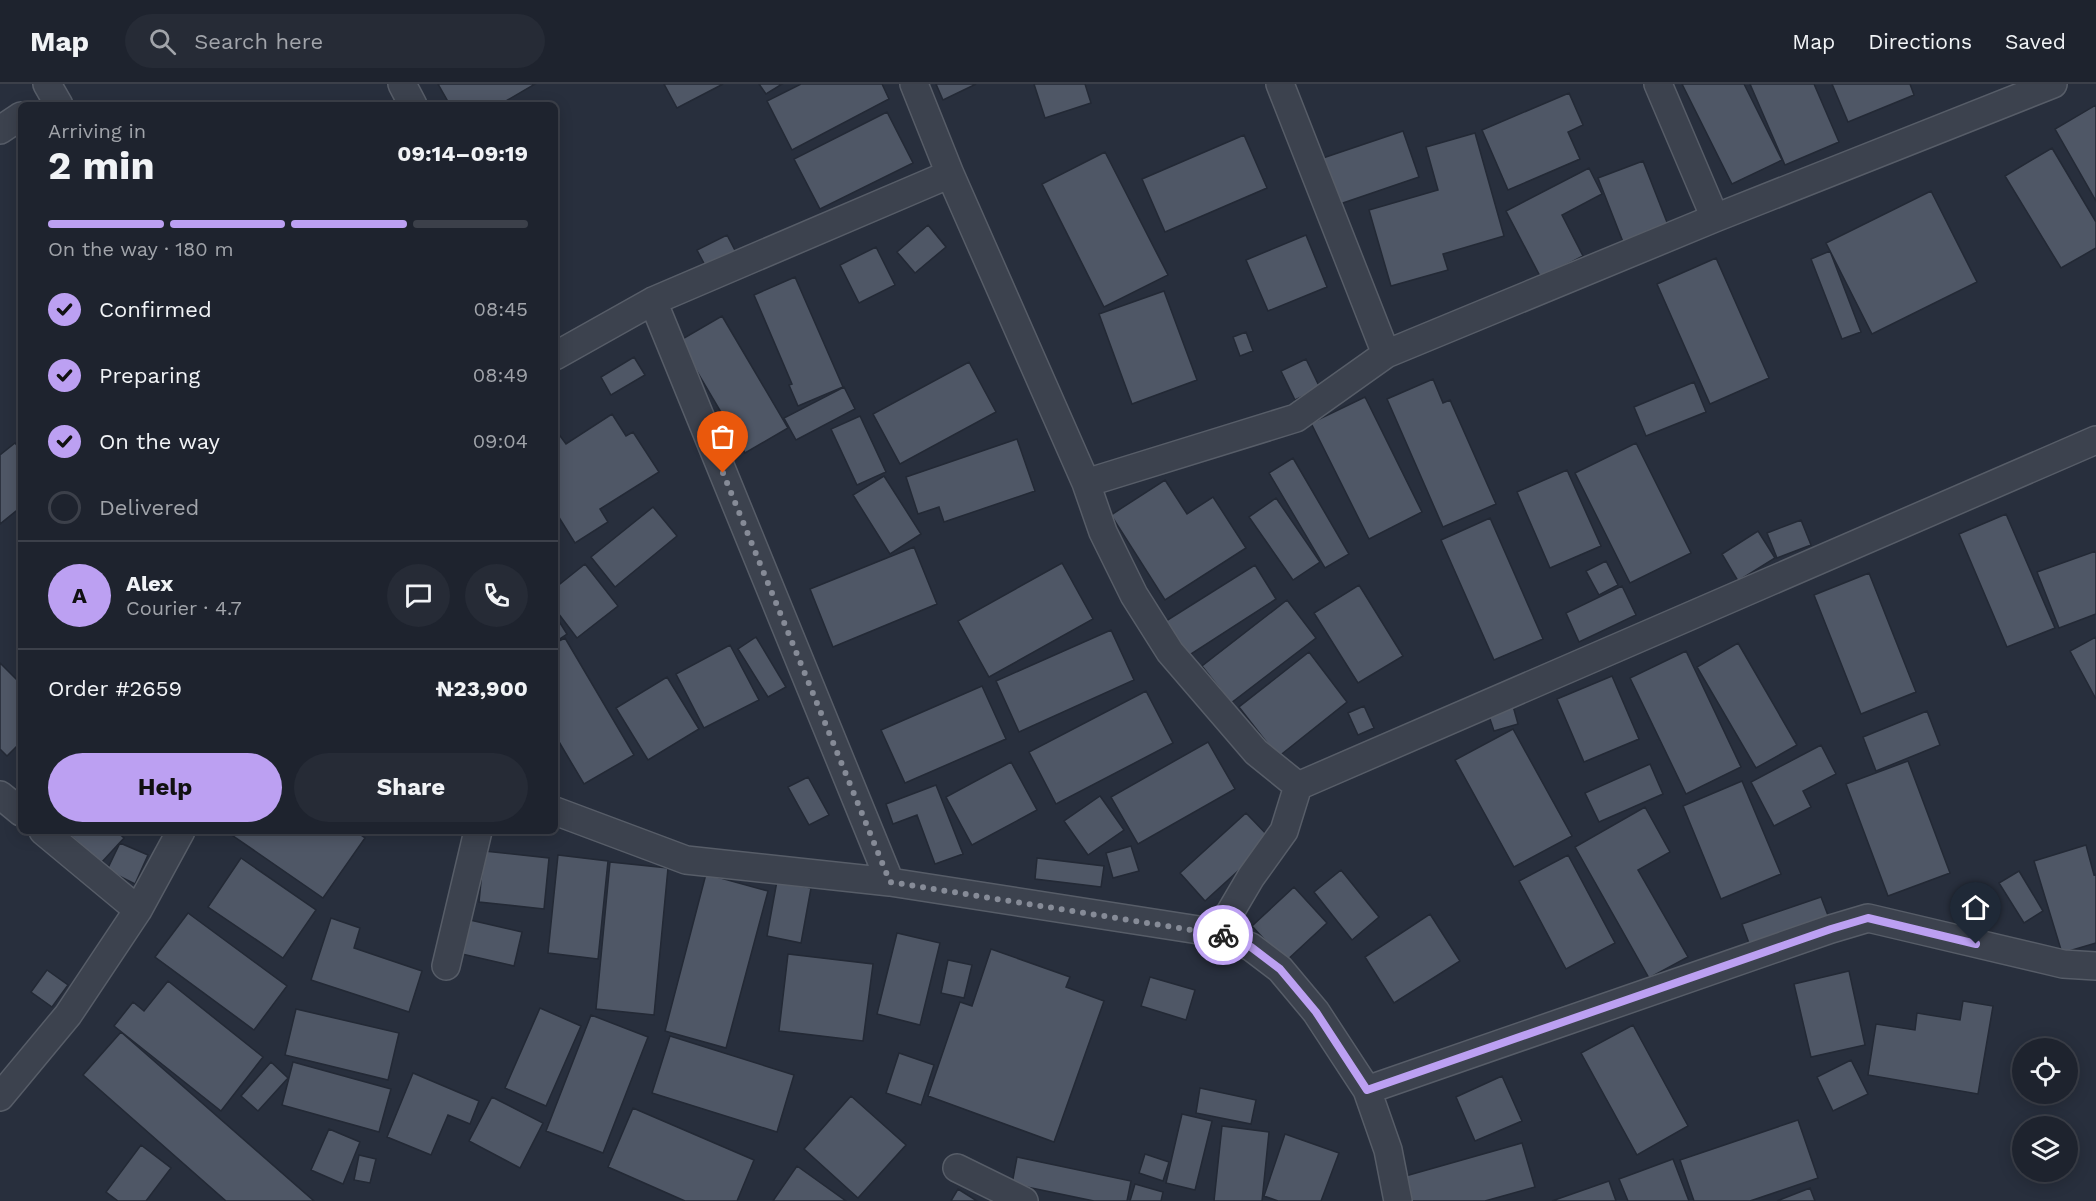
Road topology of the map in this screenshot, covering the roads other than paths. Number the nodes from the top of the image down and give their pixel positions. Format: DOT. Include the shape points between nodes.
graph roads {
  1 [pos="402,84"];
  2 [pos="914,84"];
  3 [pos="1280,84"];
  4 [pos="1658,84"];
  5 [pos="2038,86"];
  6 [pos="411,102"];
  7 [pos="18,118"];
  8 [pos="0,130"];
  9 [pos="950,174"];
  10 [pos="1715,218"];
  11 [pos="652,301"];
  12 [pos="558,354"];
  13 [pos="1386,354"];
  14 [pos="2096,440"];
  15 [pos="1086,483"];
  16 [pos="1298,786"];
  17 [pos="0,795"];
  18 [pos="18,810"];
  19 [pos="558,812"];
  20 [pos="47,834"];
  21 [pos="180,834"];
  22 [pos="477,834"];
  23 [pos="890,882"];
  24 [pos="138,910"];
  25 [pos="1218,933"];
  26 [pos="446,966"];
  27 [pos="2096,966"];
  28 [pos="1367,1090"];
  29 [pos="0,1097"];
  30 [pos="957,1168"];
  31 [pos="1024,1201"];
  32 [pos="1398,1201"];
  1 -- 6 [label="street"];
  2 -- 9 [label="street"];
  3 -- 13 [label="street"];
  4 -- 10 [label="street"];
  5 -- 10 [label="street"];
  7 -- 8 [label="street"];
  9 -- 11 [label="street"];
  9 -- 15 [label="street"];
  10 -- 13 [label="street"];
  11 -- 12 [label="street"];
  11 -- 23 [label="street"];
  13 -- 15 [label="street" via="1296,418"];
  14 -- 16 [label="street"];
  15 -- 16 [label="street" via="1103,532 1134,595 1170,652 1256,752"];
  16 -- 25 [label="street" via="1284,831"];
  17 -- 18 [label="street"];
  19 -- 23 [label="street" via="686,861"];
  20 -- 24 [label="street"];
  21 -- 24 [label="street"];
  22 -- 26 [label="street"];
  23 -- 25 [label="street"];
  24 -- 29 [label="street" via="68,1015"];
  25 -- 28 [label="street" via="1251,947 1280,969 1316,1012"];
  27 -- 28 [label="street" via="2063,964 1868,918"];
  28 -- 32 [label="street" via="1388,1150"];
  30 -- 31 [label="street"];
}
